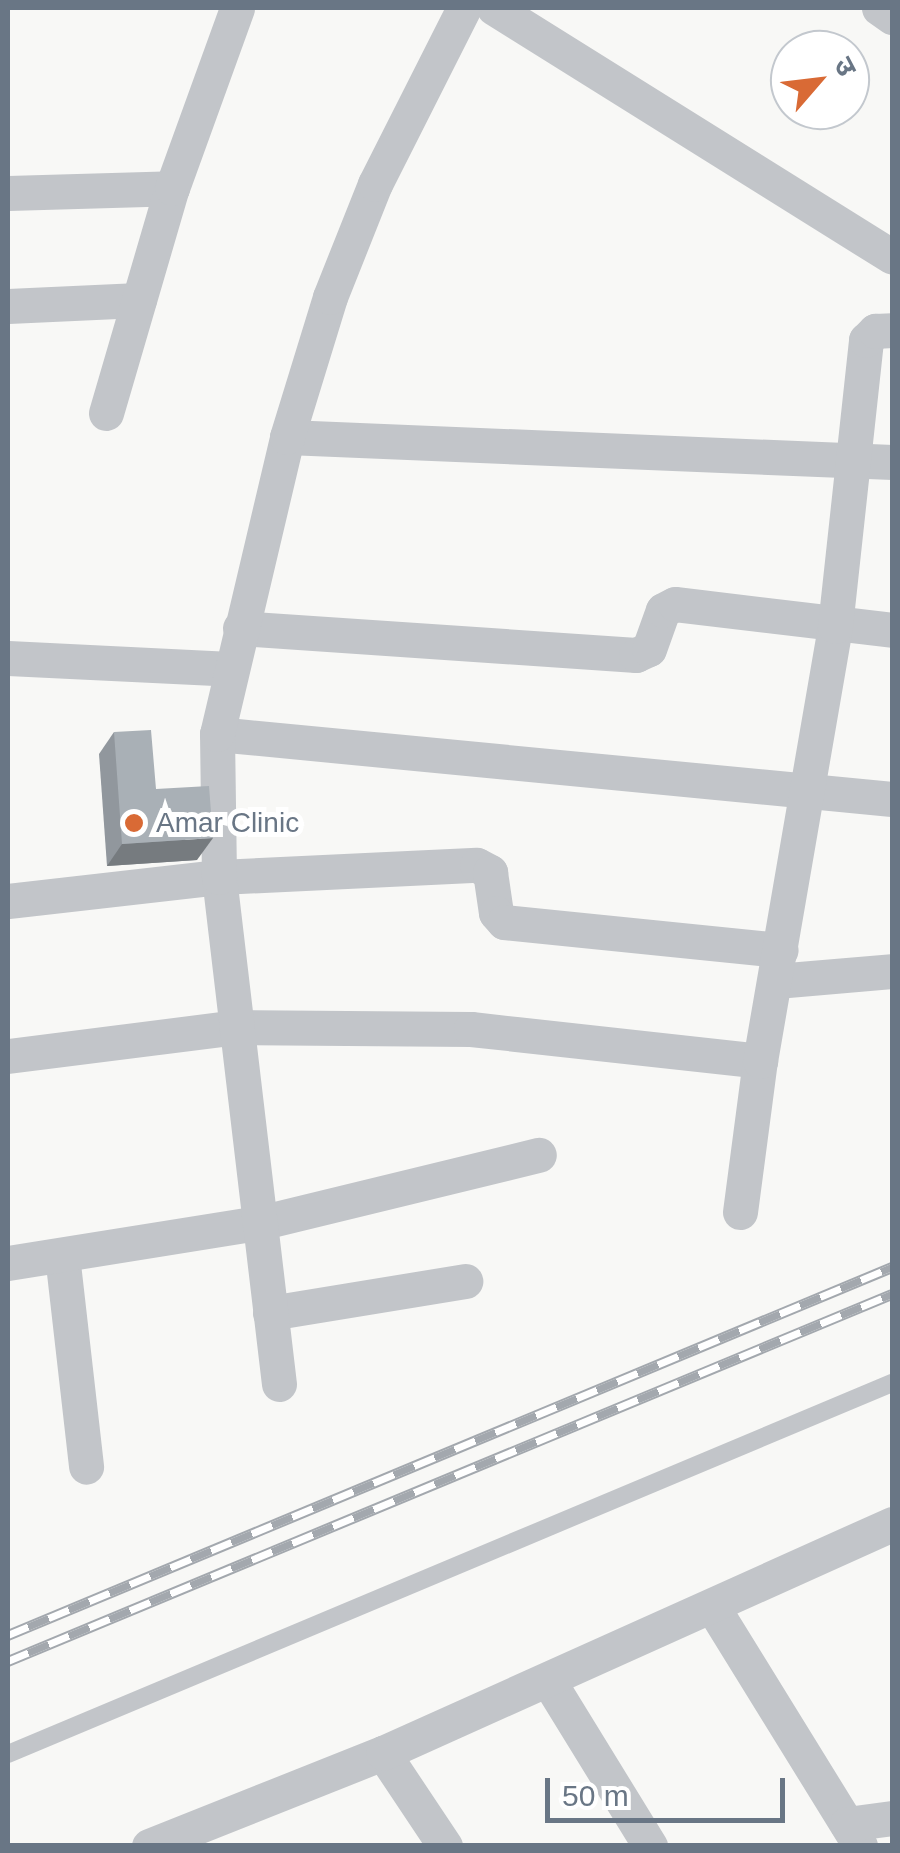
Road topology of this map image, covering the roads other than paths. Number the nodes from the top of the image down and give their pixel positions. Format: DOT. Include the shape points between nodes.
graph roads {
  1 [pos="237,8"];
  2 [pos="464,8"];
  3 [pos="494,8"];
  4 [pos="878,8"];
  5 [pos="892,17"];
  6 [pos="172,188"];
  7 [pos="8,193"];
  8 [pos="892,257"];
  9 [pos="139,300"];
  10 [pos="8,306"];
  11 [pos="892,330"];
  12 [pos="106,413"];
  13 [pos="287,437"];
  14 [pos="854,460"];
  15 [pos="892,462"];
  16 [pos="834,626"];
  17 [pos="240,628"];
  18 [pos="892,630"];
  19 [pos="8,658"];
  20 [pos="231,669"];
  21 [pos="217,734"];
  22 [pos="806,792"];
  23 [pos="892,799"];
  24 [pos="219,877"];
  25 [pos="8,901"];
  26 [pos="779,966"];
  27 [pos="892,972"];
  28 [pos="236,1027"];
  29 [pos="8,1056"];
  30 [pos="760,1061"];
  31 [pos="539,1155"];
  32 [pos="740,1212"];
  33 [pos="259,1224"];
  34 [pos="62,1255"];
  35 [pos="8,1263"];
  36 [pos="465,1281"];
  37 [pos="270,1313"];
  38 [pos="892,1383"];
  39 [pos="279,1384"];
  40 [pos="86,1467"];
  41 [pos="892,1524"];
  42 [pos="712,1606"];
  43 [pos="548,1680"];
  44 [pos="384,1753"];
  45 [pos="8,1754"];
  46 [pos="892,1818"];
  47 [pos="854,1835"];
  48 [pos="149,1846"];
  49 [pos="445,1846"];
  50 [pos="650,1846"];
  1 -- 6 [label="street"];
  2 -- 13 [label="street" via="375,184"];
  3 -- 8 [label="street"];
  4 -- 5 [label="street"];
  6 -- 7 [label="street"];
  6 -- 9 [label="street"];
  9 -- 10 [label="street"];
  9 -- 12 [label="street"];
  11 -- 14 [label="street" via="875,331 866,340"];
  13 -- 14 [label="street"];
  13 -- 17 [label="street"];
  14 -- 15 [label="street"];
  14 -- 16 [label="street"];
  16 -- 17 [label="street" via="675,604 662,610 650,650 636,655"];
  16 -- 18 [label="street"];
  16 -- 22 [label="street"];
  17 -- 20 [label="street"];
  19 -- 20 [label="street"];
  20 -- 21 [label="street"];
  21 -- 22 [label="street"];
  21 -- 24 [label="street"];
  22 -- 23 [label="street"];
  22 -- 26 [label="street"];
  24 -- 25 [label="street"];
  24 -- 26 [label="street" via="477,864 490,872 496,912 504,922"];
  24 -- 28 [label="street"];
  26 -- 27 [label="street"];
  26 -- 30 [label="street"];
  28 -- 29 [label="street"];
  28 -- 30 [label="street" via="470,1029"];
  28 -- 33 [label="street"];
  30 -- 32 [label="street"];
  31 -- 33 [label="street"];
  33 -- 34 [label="street"];
  33 -- 37 [label="street"];
  34 -- 35 [label="street"];
  34 -- 40 [label="street"];
  36 -- 37 [label="street"];
  37 -- 39 [label="street"];
  38 -- 45 [label="lane"];
  41 -- 42 [label="street"];
  42 -- 43 [label="street"];
  42 -- 47 [label="street"];
  43 -- 44 [label="street"];
  43 -- 50 [label="street"];
  44 -- 48 [label="street"];
  44 -- 49 [label="street"];
  46 -- 47 [label="street"];
}
